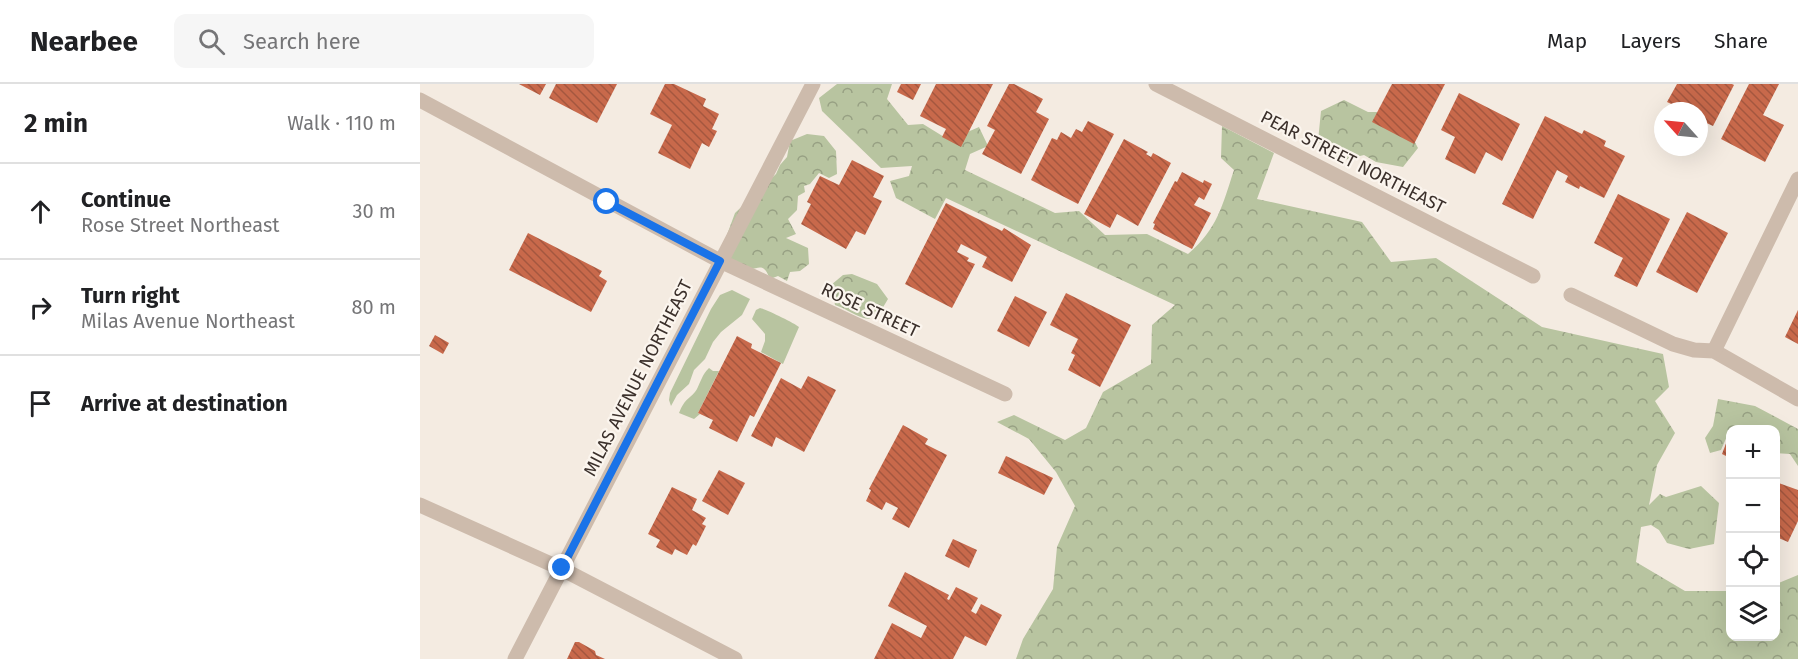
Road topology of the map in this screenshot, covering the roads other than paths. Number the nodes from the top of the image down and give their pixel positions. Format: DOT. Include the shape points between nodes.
graph roads {
  1 [pos="813,84"];
  2 [pos="1156,84"];
  3 [pos="420,100"];
  4 [pos="1798,179"];
  5 [pos="720,261"];
  6 [pos="1533,276"];
  7 [pos="1571,295"];
  8 [pos="1714,351"];
  9 [pos="1005,394"];
  10 [pos="1798,399"];
  11 [pos="420,505"];
  12 [pos="562,568"];
  13 [pos="515,659"];
  14 [pos="735,659"];
  1 -- 5 [label="street, MILAS AVENUE NORTHEAST"];
  2 -- 6 [label="street, PEAR STREET NORTHEAST"];
  3 -- 5 [label="street, ROSE STREET"];
  4 -- 8 [label="street"];
  5 -- 9 [label="street, ROSE STREET"];
  5 -- 12 [label="street, MILAS AVENUE NORTHEAST"];
  7 -- 8 [label="street" via="1673,344"];
  8 -- 10 [label="street"];
  11 -- 12 [label="street"];
  12 -- 13 [label="street, MILAS AVENUE NORTHEAST"];
  12 -- 14 [label="street"];
}
